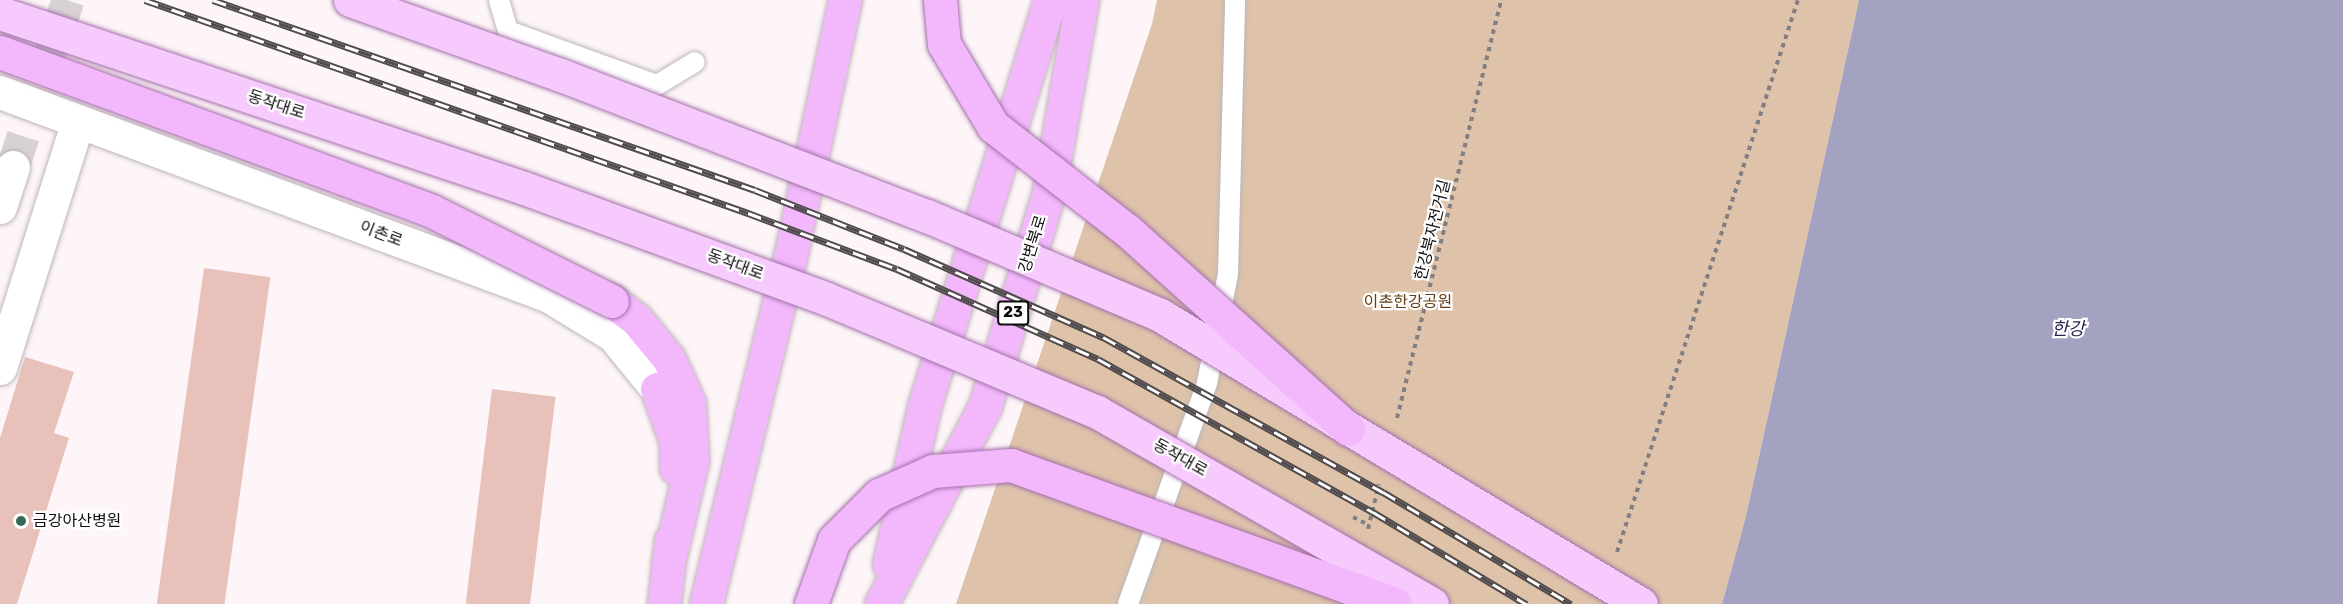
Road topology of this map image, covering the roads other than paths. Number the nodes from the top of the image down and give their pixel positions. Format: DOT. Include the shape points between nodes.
graph roads {
  1 [pos="350,0"];
  2 [pos="500,0"];
  3 [pos="845,0"];
  4 [pos="940,0"];
  5 [pos="1050,0"];
  6 [pos="1082,0"];
  7 [pos="1235,0"];
  8 [pos="0,13"];
  9 [pos="0,52"];
  10 [pos="695,62"];
  11 [pos="1,97"];
  12 [pos="78,121"];
  13 [pos="13,167"];
  14 [pos="0,207"];
  15 [pos="0,368"];
  16 [pos="657,389"];
  17 [pos="1348,429"];
  18 [pos="668,563"];
  19 [pos="664,604"];
  20 [pos="706,604"];
  21 [pos="811,604"];
  22 [pos="881,604"];
  23 [pos="1128,604"];
  24 [pos="1395,604"];
  25 [pos="1432,604"];
  26 [pos="1641,604"];
  1 -- 17 [label="main road, bridge" via="561,75 938,220 1160,315"];
  2 -- 10 [label="lane" via="508,31 657,85"];
  3 -- 20 [label="highway" via="790,258"];
  4 -- 17 [label="highway, bridge" via="944,44 993,126 1128,231"];
  5 -- 22 [label="highway, 강변북로 / 23" via="924,407"];
  6 -- 22 [label="highway, 강변북로 / 23" via="1049,191 985,406"];
  7 -- 23 [label="lane" via="1228,274 1207,383"];
  8 -- 25 [label="main road, 동작대로, bridge" via="524,188 827,299 1097,412"];
  9 -- 18 [label="highway, bridge" via="432,211 612,301 637,320 669,358 689,403 692,461"];
  11 -- 12 [label="street, 이촌로"];
  12 -- 15 [label="street"];
  12 -- 16 [label="street, 이촌로" via="549,296 613,335"];
  13 -- 14 [label="street"];
  16 -- 18 [label="highway" via="676,442 676,512"];
  17 -- 26 [label="main road, bridge"];
  18 -- 19 [label="highway"];
  21 -- 24 [label="highway, bridge" via="834,540 879,495 933,471 1011,465"];
}
